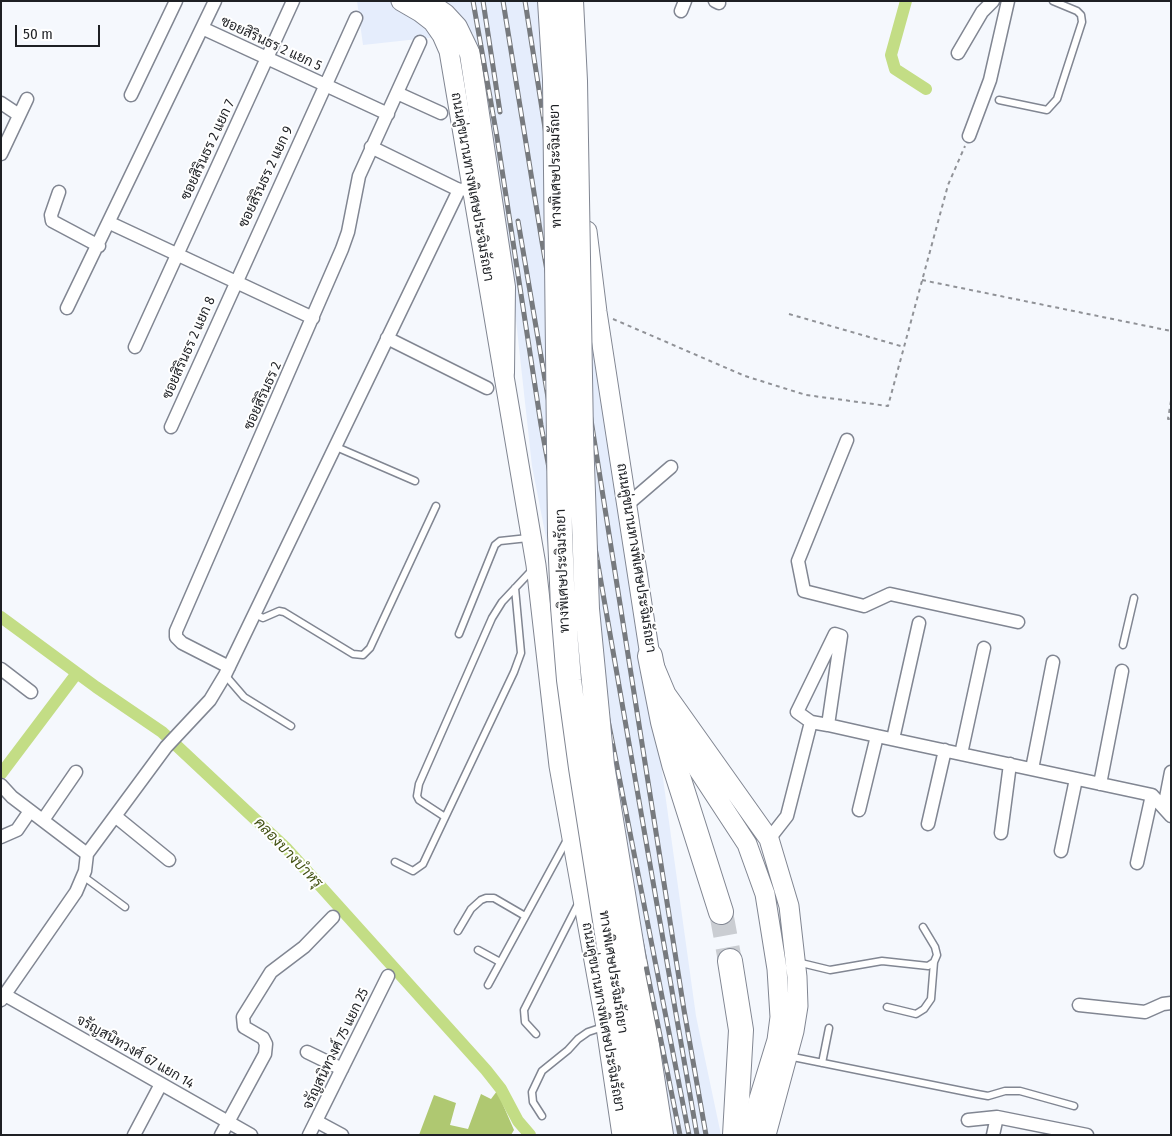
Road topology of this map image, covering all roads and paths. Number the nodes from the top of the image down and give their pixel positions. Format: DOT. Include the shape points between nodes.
graph roads {
  1 [pos="176,1"];
  2 [pos="216,1"];
  3 [pos="292,1"];
  4 [pos="426,1"];
  5 [pos="550,1"];
  6 [pos="559,1"];
  7 [pos="571,1"];
  8 [pos="993,1"];
  9 [pos="1008,1"];
  10 [pos="1053,1"];
  11 [pos="402,2"];
  12 [pos="356,18"];
  13 [pos="202,28"];
  14 [pos="420,42"];
  15 [pos="958,53"];
  16 [pos="267,57"];
  17 [pos="325,85"];
  18 [pos="397,93"];
  19 [pos="131,95"];
  20 [pos="27,99"];
  21 [pos="999,100"];
  22 [pos="1,103"];
  23 [pos="441,113"];
  24 [pos="388,114"];
  25 [pos="20,115"];
  26 [pos="969,136"];
  27 [pos="371,147"];
  28 [pos="1,154"];
  29 [pos="465,190"];
  30 [pos="59,192"];
  31 [pos="110,223"];
  32 [pos="99,246"];
  33 [pos="176,255"];
  34 [pos="922,280"];
  35 [pos="235,282"];
  36 [pos="67,308"];
  37 [pos="597,312"];
  38 [pos="789,314"];
  39 [pos="313,318"];
  40 [pos="1171,331"];
  41 [pos="387,338"];
  42 [pos="135,347"];
  43 [pos="904,347"];
  44 [pos="504,373"];
  45 [pos="487,388"];
  46 [pos="1171,401"];
  47 [pos="1171,419"];
  48 [pos="171,427"];
  49 [pos="847,440"];
  50 [pos="334,446"];
  51 [pos="671,467"];
  52 [pos="414,481"];
  53 [pos="628,504"];
  54 [pos="436,506"];
  55 [pos="532,538"];
  56 [pos="536,565"];
  57 [pos="515,588"];
  58 [pos="1134,598"];
  59 [pos="255,614"];
  60 [pos="1018,622"];
  61 [pos="919,623"];
  62 [pos="459,634"];
  63 [pos="545,634"];
  64 [pos="1123,644"];
  65 [pos="984,648"];
  66 [pos="650,656"];
  67 [pos="1052,662"];
  68 [pos="1,669"];
  69 [pos="227,671"];
  70 [pos="1122,671"];
  71 [pos="31,692"];
  72 [pos="666,694"];
  73 [pos="812,722"];
  74 [pos="828,725"];
  75 [pos="291,726"];
  76 [pos="877,736"];
  77 [pos="893,739"];
  78 [pos="945,750"];
  79 [pos="960,754"];
  80 [pos="1010,764"];
  81 [pos="1032,769"];
  82 [pos="76,772"];
  83 [pos="1171,772"];
  84 [pos="1076,779"];
  85 [pos="1100,784"];
  86 [pos="2,787"];
  87 [pos="1152,795"];
  88 [pos="860,810"];
  89 [pos="30,811"];
  90 [pos="1167,812"];
  91 [pos="116,816"];
  92 [pos="445,817"];
  93 [pos="43,820"];
  94 [pos="928,824"];
  95 [pos="571,833"];
  96 [pos="1001,833"];
  97 [pos="1,837"];
  98 [pos="769,839"];
  99 [pos="1061,851"];
  100 [pos="87,854"];
  101 [pos="169,860"];
  102 [pos="395,862"];
  103 [pos="1137,863"];
  104 [pos="83,876"];
  105 [pos="582,897"];
  106 [pos="125,906"];
  107 [pos="721,912"];
  108 [pos="526,916"];
  109 [pos="333,917"];
  110 [pos="923,927"];
  111 [pos="458,931"];
  112 [pos="478,950"];
  113 [pos="730,961"];
  114 [pos="500,962"];
  115 [pos="796,962"];
  116 [pos="934,962"];
  117 [pos="388,976"];
  118 [pos="488,985"];
  119 [pos="3,997"];
  120 [pos="1171,1003"];
  121 [pos="1080,1004"];
  122 [pos="887,1007"];
  123 [pos="606,1026"];
  124 [pos="830,1028"];
  125 [pos="536,1034"];
  126 [pos="307,1052"];
  127 [pos="787,1056"];
  128 [pos="822,1063"];
  129 [pos="342,1069"];
  130 [pos="161,1084"];
  131 [pos="1074,1106"];
  132 [pos="542,1116"];
  133 [pos="997,1117"];
  134 [pos="968,1120"];
  135 [pos="228,1122"];
  136 [pos="316,1122"];
  137 [pos="633,1133"];
  138 [pos="134,1135"];
  139 [pos="221,1135"];
  140 [pos="251,1135"];
  141 [pos="309,1135"];
  142 [pos="342,1135"];
  143 [pos="662,1135"];
  144 [pos="735,1135"];
  145 [pos="752,1135"];
  146 [pos="766,1135"];
  147 [pos="993,1135"];
  148 [pos="1087,1135"];
  1 -- 19 [label="street"];
  2 -- 13 [label="street"];
  3 -- 16 [label="street, ซอยสิรินธร 2 แยก 7"];
  4 -- 44 [label="main road" via="445,14 465,40 470,54 505,286"];
  5 -- 137 [label="highway, ทางพิเศษประจิมรัถยา, bridge" via="555,80 563,607 569,680"];
  6 -- 37 [label="main road, ถนนคู่ขนานทางพิเศษประจิมรัถยา"];
  7 -- 143 [label="highway, ทางพิเศษประจิมรัถยา, bridge" via="583,527 592,676 615,853"];
  8 -- 15 [label="street" via="982,12"];
  9 -- 26 [label="street" via="990,80"];
  10 -- 21 [label="lane" via="1077,11 1082,22 1057,98 1047,110"];
  11 -- 29 [label="main road, ถนนคู่ขนานทางพิเศษประจิมรัถยา" via="433,22 449,51"];
  12 -- 17 [label="street, ซอยสิรินธร 2 แยก 9"];
  13 -- 16 [label="street, ซอยสิรินธร 2 แยก 5"];
  13 -- 31 [label="street, ซอยสิรินธร 2 แยก 5"];
  14 -- 18 [label="street"];
  16 -- 17 [label="street, ซอยสิรินธร 2 แยก 5"];
  16 -- 33 [label="street, ซอยสิรินธร 2 แยก 7"];
  17 -- 24 [label="street, ซอยสิรินธร 2 แยก 5"];
  17 -- 35 [label="street, ซอยสิรินธร 2 แยก 9"];
  18 -- 23 [label="street"];
  18 -- 24 [label="street"];
  20 -- 25 [label="street"];
  22 -- 25 [label="street"];
  24 -- 27 [label="street"];
  25 -- 28 [label="street"];
  26 -- 34 [label="path" via="948,186"];
  27 -- 29 [label="street"];
  27 -- 39 [label="street" via="353,198 348,232"];
  29 -- 41 [label="street"];
  29 -- 44 [label="main road, ถนนคู่ขนานทางพิเศษประจิมรัถยา"];
  30 -- 32 [label="street" via="52,221"];
  31 -- 32 [label="street, ซอยสิรินธร 2 แยก 5"];
  31 -- 33 [label="street"];
  32 -- 36 [label="street, ซอยสิรินธร 2 แยก 5"];
  33 -- 35 [label="street"];
  33 -- 42 [label="street, ซอยสิรินธร 2 แยก 7"];
  34 -- 40 [label="path"];
  34 -- 43 [label="path"];
  35 -- 39 [label="street"];
  35 -- 48 [label="street, ซอยสิรินธร 2 แยก 8"];
  37 -- 43 [label="path" via="745,376 806,395 881,406 888,406 891,401"];
  37 -- 53 [label="main road, ถนนคู่ขนานทางพิเศษประจิมรัถยา"];
  38 -- 43 [label="path"];
  39 -- 69 [label="street, ซอยสิรินธร 2" via="176,631 176,637 182,642"];
  41 -- 45 [label="street"];
  41 -- 50 [label="street"];
  44 -- 55 [label="main road, ถนนคู่ขนานทางพิเศษประจิมรัถยา"];
  46 -- 47 [label="path" via="1168,419"];
  49 -- 60 [label="street" via="798,561 804,591 864,606 890,594"];
  50 -- 52 [label="lane"];
  50 -- 59 [label="street"];
  51 -- 53 [label="street"];
  53 -- 66 [label="main road, ถนนคู่ขนานทางพิเศษประจิมรัถยา"];
  54 -- 59 [label="lane" via="370,648 363,655 353,654 284,612 264,618"];
  55 -- 56 [label="main road, ถนนคู่ขนานทางพิเศษประจิมรัถยา"];
  55 -- 62 [label="lane" via="500,541 495,545"];
  56 -- 57 [label="lane"];
  56 -- 63 [label="main road, ถนนคู่ขนานทางพิเศษประจิมรัถยา"];
  57 -- 92 [label="lane" via="521,654"];
  57 -- 92 [label="lane" via="492,618 417,790 423,805"];
  58 -- 64 [label="lane"];
  59 -- 69 [label="street"];
  61 -- 77 [label="street"];
  63 -- 95 [label="main road, ถนนคู่ขนานทางพิเศษประจิมรัถยา" via="554,730"];
  63 -- 137 [label="main road" via="572,755"];
  65 -- 79 [label="street"];
  66 -- 72 [label="main road, ถนนคู่ขนานทางพิเศษประจิมรัถยา"];
  66 -- 107 [label="highway" via="669,747"];
  67 -- 81 [label="street"];
  68 -- 71 [label="street"];
  69 -- 75 [label="lane" via="244,697"];
  69 -- 91 [label="street" via="202,709 166,747"];
  70 -- 85 [label="street"];
  72 -- 98 [label="main road, ถนนคู่ขนานทางพิเศษประจิมรัถยา"];
  72 -- 145 [label="main road" via="692,760 747,844 765,894 777,969 780,1017"];
  73 -- 74 [label="street"];
  73 -- 74 [label="street" via="797,712 835,634 841,636"];
  73 -- 98 [label="street" via="788,816"];
  74 -- 76 [label="street"];
  76 -- 77 [label="street"];
  76 -- 88 [label="street"];
  77 -- 78 [label="street"];
  78 -- 79 [label="street"];
  78 -- 94 [label="street"];
  79 -- 80 [label="street"];
  80 -- 81 [label="street"];
  80 -- 96 [label="street"];
  81 -- 84 [label="street"];
  82 -- 93 [label="street"];
  83 -- 90 [label="street"];
  84 -- 85 [label="street"];
  84 -- 99 [label="street"];
  85 -- 87 [label="street"];
  86 -- 89 [label="street"];
  87 -- 90 [label="street"];
  87 -- 103 [label="street"];
  89 -- 93 [label="street"];
  89 -- 97 [label="street" via="17,830"];
  91 -- 100 [label="street"];
  91 -- 101 [label="street"];
  92 -- 102 [label="lane" via="418,870 409,870"];
  93 -- 100 [label="street"];
  95 -- 105 [label="main road, ถนนคู่ขนานทางพิเศษประจิมรัถยา"];
  95 -- 108 [label="lane"];
  98 -- 115 [label="main road, ถนนคู่ขนานทางพิเศษประจิมรัถยา" via="789,906"];
  100 -- 104 [label="street"];
  104 -- 106 [label="lane"];
  104 -- 119 [label="street" via="76,892"];
  105 -- 123 [label="main road, ถนนคู่ขนานทางพิเศษประจิมรัถยา"];
  105 -- 125 [label="lane" via="524,1010 526,1022"];
  108 -- 111 [label="lane" via="494,898 486,898 471,910"];
  108 -- 114 [label="lane"];
  109 -- 135 [label="street" via="304,947 270,972 243,1018 244,1027 263,1038 265,1054"];
  110 -- 116 [label="lane" via="935,947 937,955"];
  112 -- 114 [label="lane"];
  113 -- 144 [label="highway" via="741,1030"];
  114 -- 118 [label="lane"];
  115 -- 116 [label="lane" via="830,970 882,961 918,966"];
  115 -- 127 [label="main road, ถนนคู่ขนานทางพิเศษประจิมรัถยา" via="798,1006"];
  116 -- 122 [label="lane" via="931,999 924,1009 916,1014"];
  117 -- 129 [label="street, จรัญสนิทวงศ์ 75 แยก 25"];
  119 -- 130 [label="street, จรัญสนิทวงศ์ 67 แยก 14"];
  120 -- 121 [label="street" via="1145,1012"];
  123 -- 132 [label="lane" via="578,1039 542,1071 532,1092 533,1102"];
  123 -- 137 [label="main road, ถนนคู่ขนานทางพิเศษประจิมรัถยา"];
  124 -- 128 [label="lane"];
  126 -- 129 [label="street"];
  127 -- 128 [label="lane"];
  127 -- 146 [label="main road, ถนนคู่ขนานทางพิเศษประจิมรัถยา"];
  128 -- 131 [label="lane" via="988,1096 1020,1091"];
  129 -- 136 [label="street, จรัญสนิทวงศ์ 75 แยก 25"];
  130 -- 135 [label="street, จรัญสนิทวงศ์ 67 แยก 14"];
  130 -- 138 [label="street"];
  133 -- 134 [label="street"];
  133 -- 147 [label="street"];
  133 -- 148 [label="street"];
  135 -- 139 [label="street"];
  135 -- 140 [label="street, จรัญสนิทวงศ์ 67 แยก 14"];
  136 -- 141 [label="street, จรัญสนิทวงศ์ 75 แยก 25"];
  136 -- 142 [label="street"];
}
